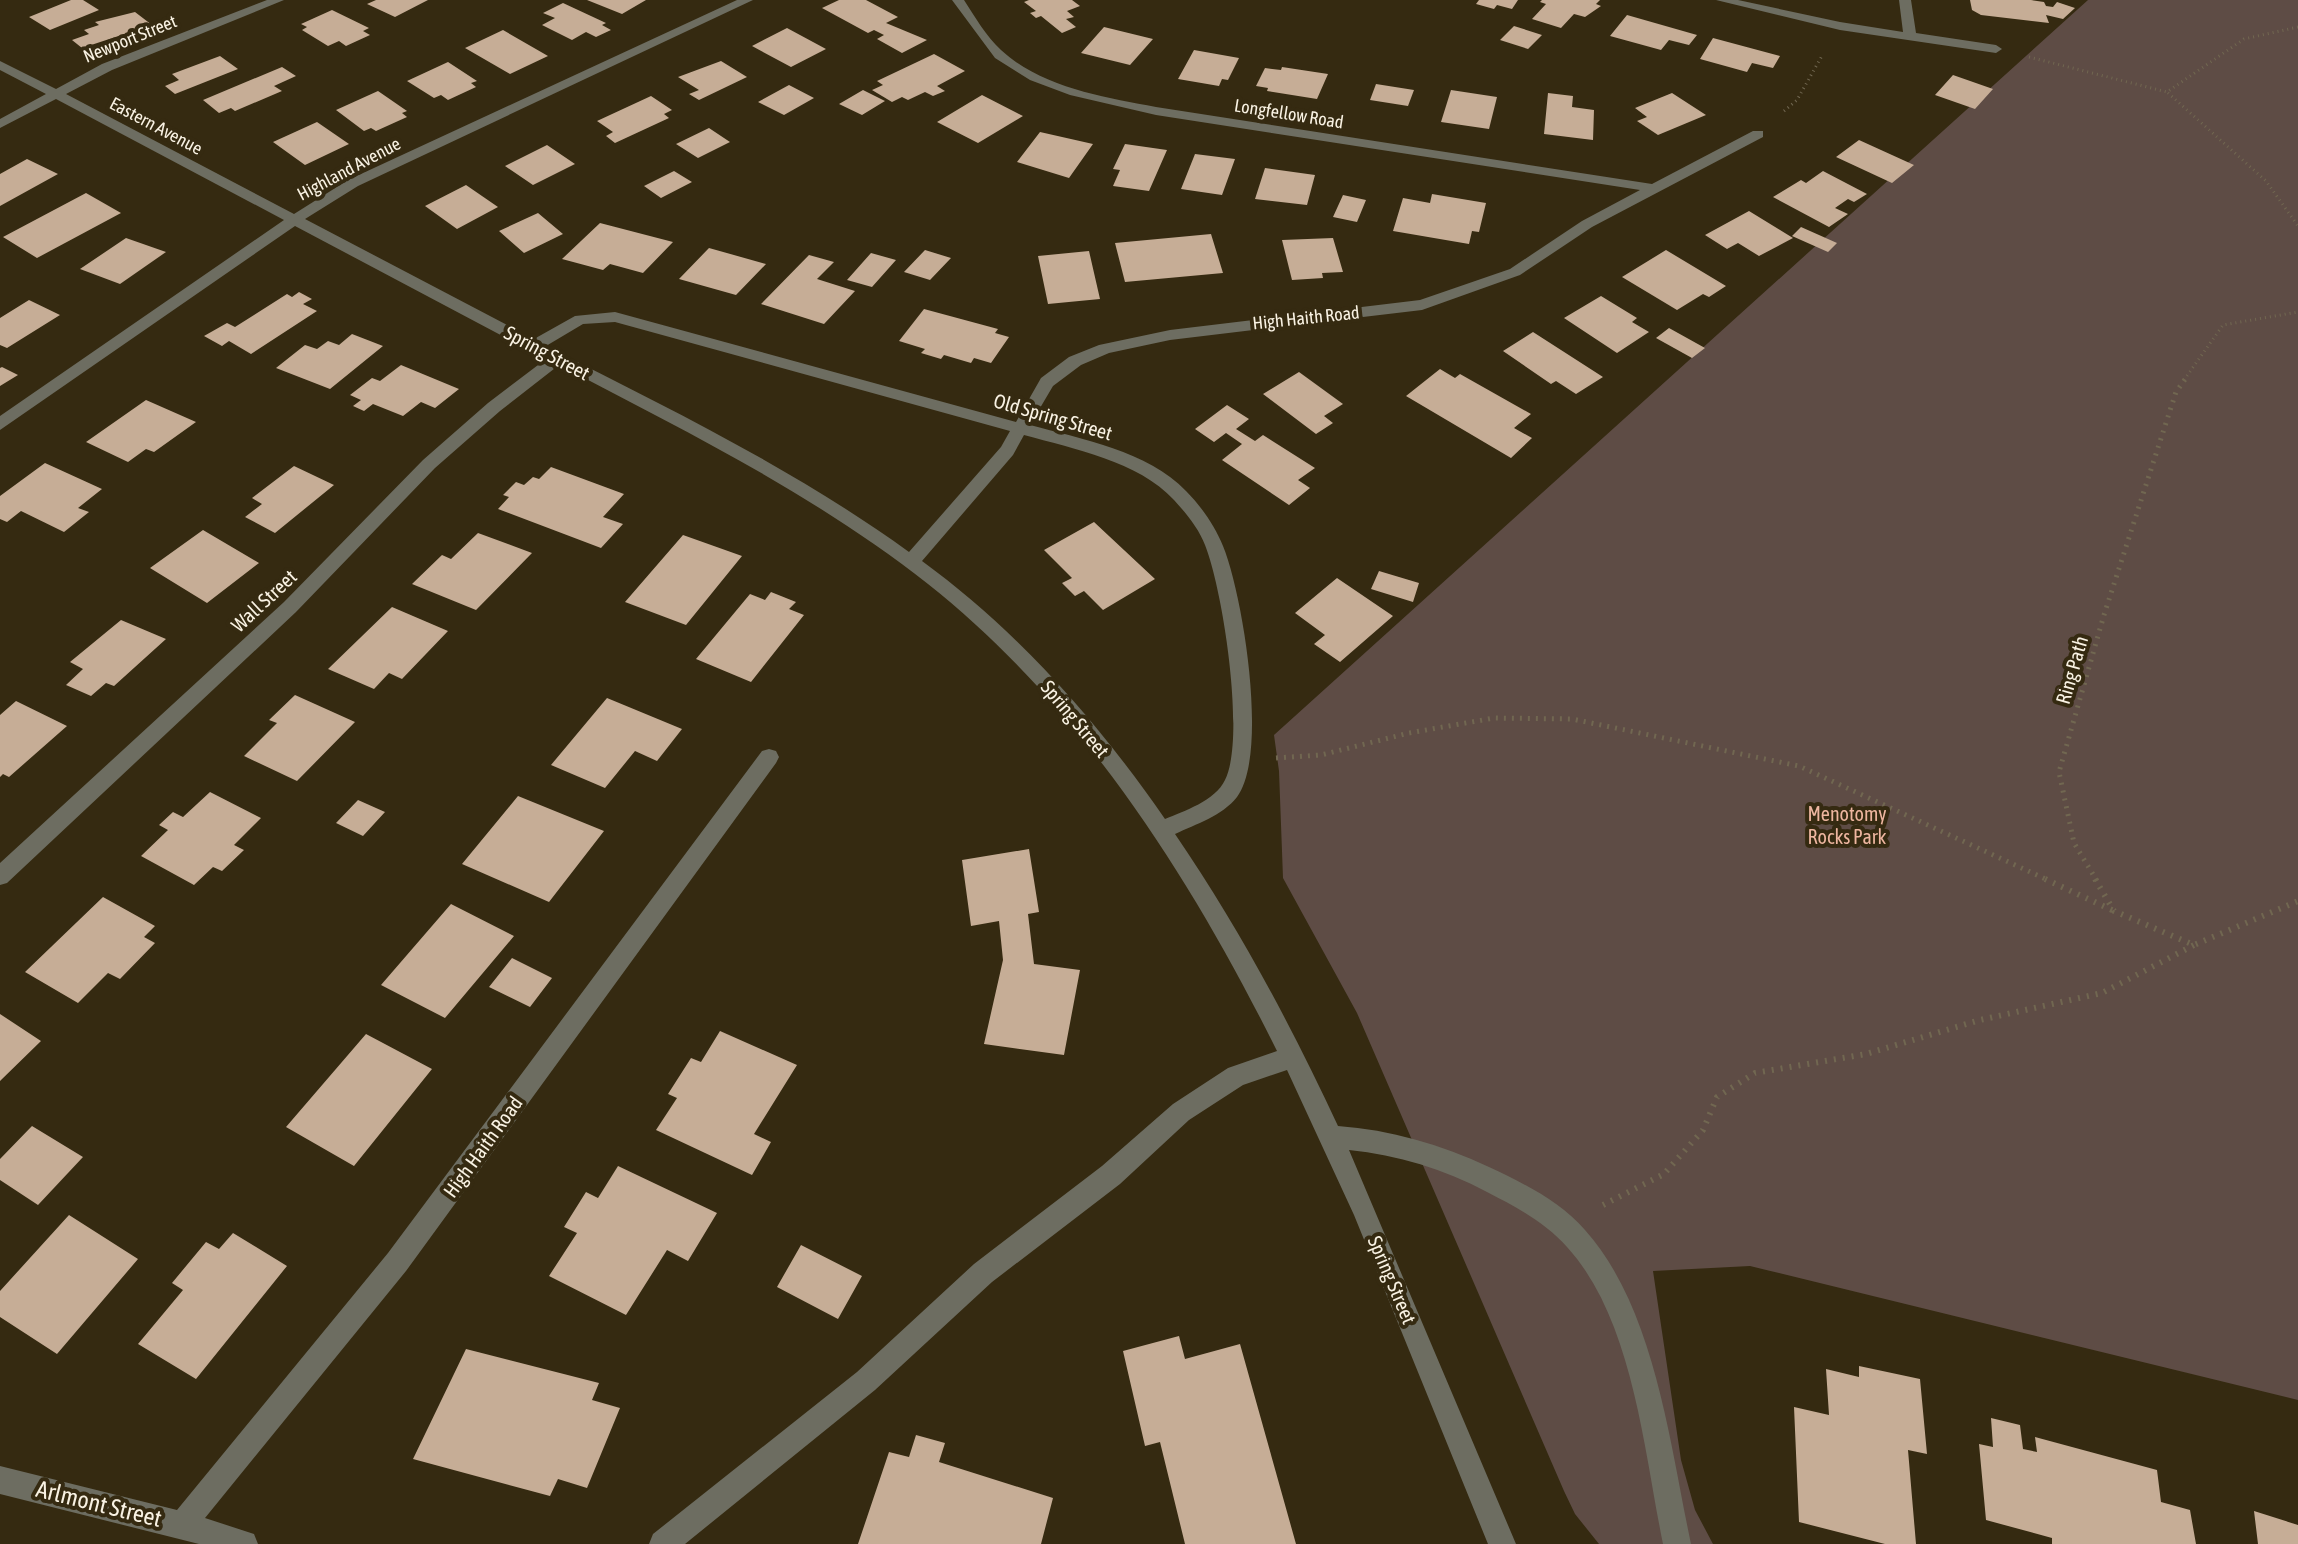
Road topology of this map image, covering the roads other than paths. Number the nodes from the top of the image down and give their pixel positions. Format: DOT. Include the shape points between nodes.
graph roads {
  1 [pos="278,0"];
  2 [pos="747,0"];
  3 [pos="958,0"];
  4 [pos="1722,0"];
  5 [pos="1905,0"];
  6 [pos="1910,38"];
  7 [pos="1996,49"];
  8 [pos="0,65"];
  9 [pos="54,93"];
  10 [pos="0,124"];
  11 [pos="1758,134"];
  12 [pos="1651,188"];
  13 [pos="295,219"];
  14 [pos="534,346"];
  15 [pos="558,358"];
  16 [pos="0,424"];
  17 [pos="1021,429"];
  18 [pos="913,560"];
  19 [pos="769,757"];
  20 [pos="1162,830"];
  21 [pos="0,876"];
  22 [pos="1293,1057"];
  23 [pos="1331,1137"];
  24 [pos="0,1480"];
  25 [pos="182,1525"];
  26 [pos="244,1544"];
  27 [pos="663,1544"];
  28 [pos="1502,1544"];
  29 [pos="1677,1544"];
  1 -- 9 [label="street, Newport Street"];
  2 -- 13 [label="street, Highland Avenue" via="374,172"];
  3 -- 12 [label="street, Longfellow Road" via="997,53 1032,76 1086,97"];
  4 -- 6 [label="street"];
  5 -- 6 [label="street"];
  6 -- 7 [label="street"];
  8 -- 9 [label="street, Eastern Avenue"];
  9 -- 10 [label="street, Newport Street"];
  9 -- 13 [label="street, Eastern Avenue"];
  11 -- 12 [label="street, High Haith Road"];
  12 -- 17 [label="street, High Haith Road" via="1515,272 1422,305 1170,335 1105,349 1055,374"];
  13 -- 14 [label="street, Spring Street"];
  13 -- 16 [label="street, Highland Avenue"];
  14 -- 15 [label="street, Spring Street"];
  14 -- 17 [label="street, Old Spring Street" via="580,319 615,317"];
  15 -- 18 [label="street, Spring Street" via="780,476"];
  15 -- 21 [label="street, Wall Street" via="429,464 290,607"];
  17 -- 18 [label="street, High Haith Road" via="983,482"];
  17 -- 20 [label="street, Old Spring Street" via="1148,472 1179,494 1218,555 1240,701 1236,781 1221,800"];
  18 -- 20 [label="street, Spring Street" via="1048,685"];
  19 -- 25 [label="street, High Haith Road" via="397,1262"];
  20 -- 22 [label="street, Spring Street" via="1242,958"];
  22 -- 23 [label="street, Spring Street"];
  22 -- 27 [label="street" via="1236,1076 1181,1112 1111,1175 983,1273 866,1381"];
  23 -- 28 [label="street, Spring Street"];
  23 -- 29 [label="street" via="1395,1142 1448,1159 1563,1225 1594,1264 1622,1314"];
  24 -- 25 [label="street, Arlmont Street"];
  25 -- 26 [label="street, Arlmont Street"];
}
